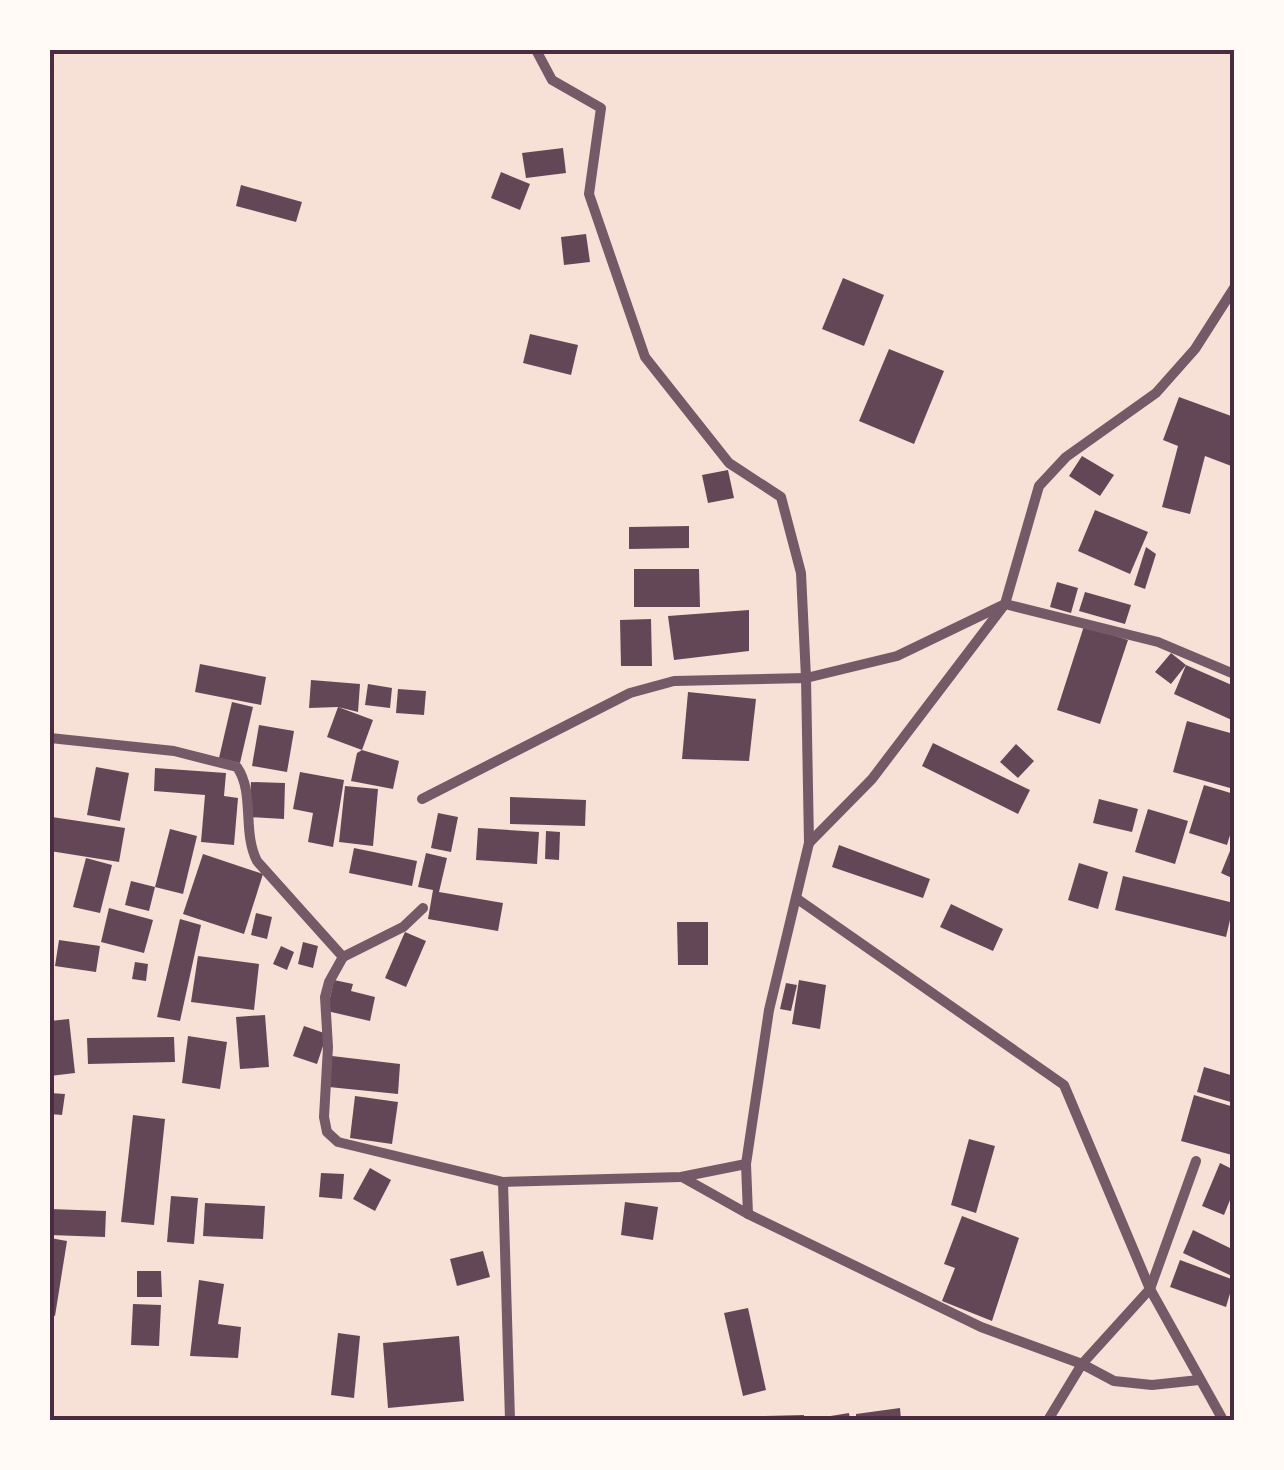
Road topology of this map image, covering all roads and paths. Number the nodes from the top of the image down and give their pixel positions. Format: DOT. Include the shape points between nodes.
graph roads {
  1 [pos="536,50"];
  2 [pos="1234,288"];
  3 [pos="1005,604"];
  4 [pos="1234,674"];
  5 [pos="806,678"];
  6 [pos="50,738"];
  7 [pos="422,799"];
  8 [pos="809,843"];
  9 [pos="796,898"];
  10 [pos="423,908"];
  11 [pos="343,957"];
  12 [pos="1196,1162"];
  13 [pos="746,1164"];
  14 [pos="681,1177"];
  15 [pos="503,1182"];
  16 [pos="748,1214"];
  17 [pos="1150,1289"];
  18 [pos="1082,1364"];
  19 [pos="1200,1380"];
  20 [pos="510,1420"];
  21 [pos="1048,1420"];
  22 [pos="1222,1420"];
  1 -- 5 [label="street" via="552,80 601,108 589,194 645,356 730,463 781,497 801,573"];
  2 -- 3 [label="street" via="1195,349 1156,393 1066,457 1039,486"];
  3 -- 4 [label="street" via="1158,642"];
  3 -- 5 [label="street" via="897,656"];
  3 -- 8 [label="street" via="872,779"];
  5 -- 7 [label="street" via="674,681 630,694"];
  5 -- 8 [label="street"];
  6 -- 11 [label="street" via="174,751 237,767 248,843 257,861"];
  8 -- 9 [label="street"];
  9 -- 13 [label="street" via="769,1010"];
  9 -- 17 [label="street" via="1064,1084"];
  10 -- 11 [label="street" via="404,926"];
  11 -- 15 [label="street" via="325,997 327,1132 338,1142"];
  12 -- 17 [label="street"];
  13 -- 14 [label="street"];
  13 -- 16 [label="street"];
  14 -- 15 [label="street"];
  14 -- 16 [label="street"];
  15 -- 20 [label="street"];
  16 -- 18 [label="street" via="982,1327"];
  17 -- 18 [label="street"];
  17 -- 19 [label="street"];
  18 -- 19 [label="street" via="1114,1381"];
  18 -- 21 [label="street"];
  19 -- 22 [label="street"];
}
